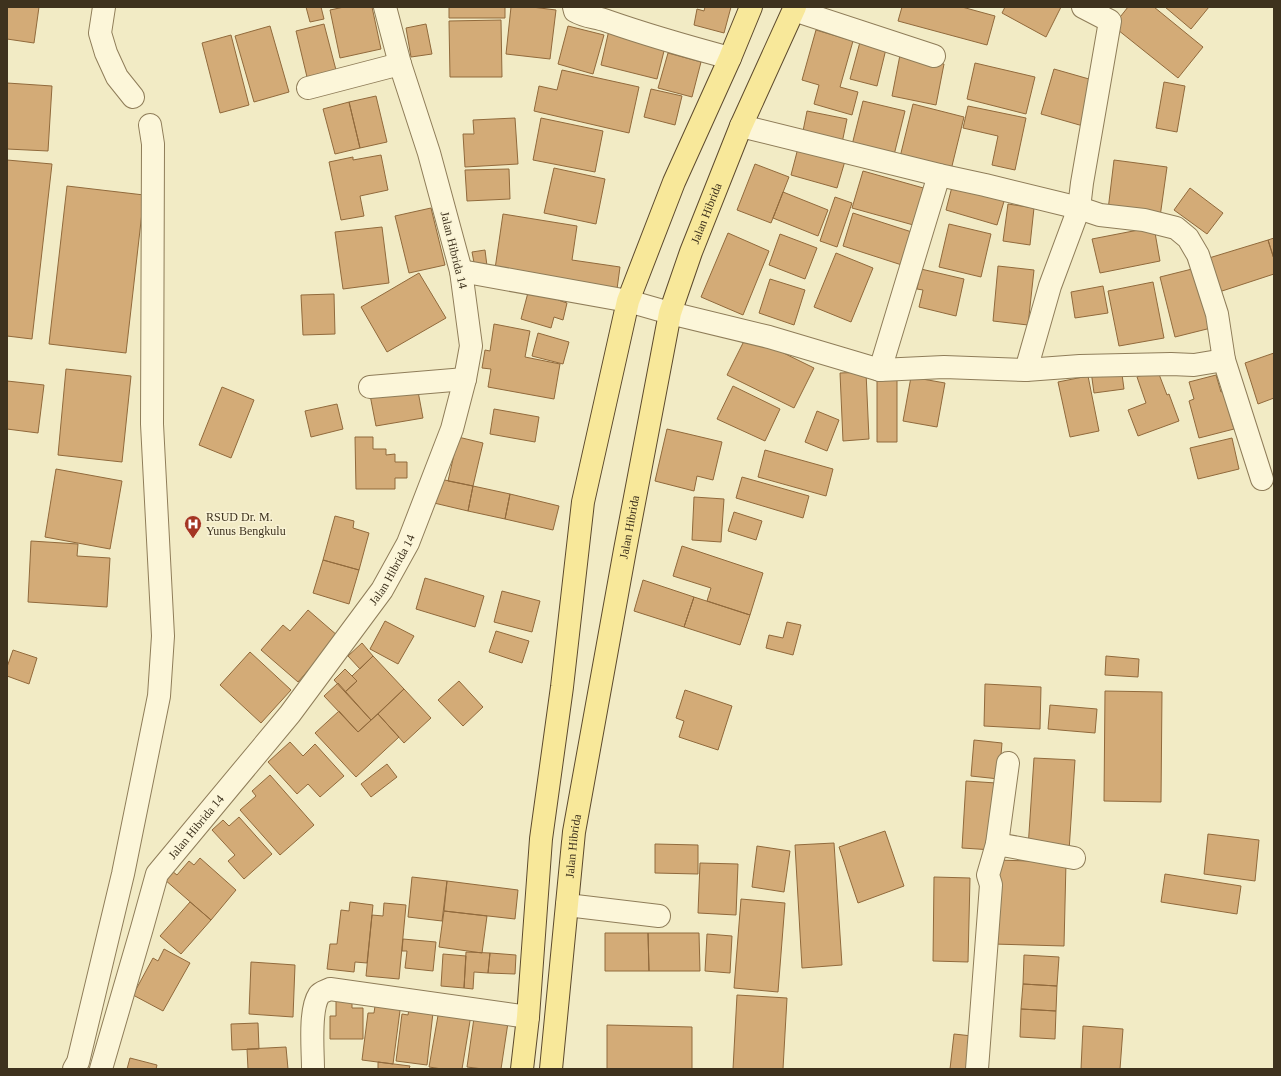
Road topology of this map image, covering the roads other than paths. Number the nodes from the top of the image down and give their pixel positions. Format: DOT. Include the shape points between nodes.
graph roads {
  1 [pos="104,7"];
  2 [pos="385,7"];
  3 [pos="574,7"];
  4 [pos="751,7"];
  5 [pos="1083,7"];
  6 [pos="794,8"];
  7 [pos="1116,14"];
  8 [pos="934,56"];
  9 [pos="730,58"];
  10 [pos="400,64"];
  11 [pos="308,88"];
  12 [pos="133,97"];
  13 [pos="150,125"];
  14 [pos="740,126"];
  15 [pos="939,175"];
  16 [pos="1079,208"];
  17 [pos="461,271"];
  18 [pos="628,301"];
  19 [pos="670,313"];
  20 [pos="1224,360"];
  21 [pos="880,370"];
  22 [pos="1026,370"];
  23 [pos="465,379"];
  24 [pos="370,387"];
  25 [pos="1262,479"];
  26 [pos="1008,763"];
  27 [pos="997,844"];
  28 [pos="1074,858"];
  29 [pos="567,905"];
  30 [pos="659,916"];
  31 [pos="528,1017"];
  32 [pos="74,1069"];
  33 [pos="101,1069"];
  34 [pos="313,1069"];
  35 [pos="522,1069"];
  36 [pos="551,1069"];
  37 [pos="977,1069"];
  1 -- 12 [label="street" via="100,33 106,53 117,77"];
  2 -- 10 [label="street, Jalan Hibrida 14"];
  3 -- 9 [label="street" via="575,11 582,15"];
  4 -- 9 [label="main road"];
  5 -- 7 [label="street"];
  6 -- 8 [label="street"];
  6 -- 14 [label="main road, Jalan Hibrida"];
  7 -- 16 [label="street"];
  9 -- 18 [label="main road" via="674,182"];
  10 -- 11 [label="street"];
  10 -- 17 [label="street, Jalan Hibrida 14"];
  13 -- 32 [label="street" via="153,144 152,424 163,636 159,696 123,874 78,1062"];
  14 -- 15 [label="street"];
  14 -- 19 [label="main road, Jalan Hibrida"];
  15 -- 16 [label="street"];
  15 -- 21 [label="street"];
  16 -- 20 [label="street" via="1100,215 1144,220 1176,228 1188,238 1198,254 1217,314"];
  16 -- 22 [label="street" via="1050,286"];
  17 -- 18 [label="street"];
  17 -- 23 [label="street, Jalan Hibrida 14" via="471,346"];
  18 -- 19 [label="street"];
  18 -- 31 [label="main road" via="583,502 542,839"];
  19 -- 21 [label="street" via="769,337"];
  19 -- 29 [label="main road, Jalan Hibrida" via="574,832"];
  20 -- 22 [label="street" via="1194,365 1080,366"];
  20 -- 25 [label="street"];
  21 -- 22 [label="street" via="944,367"];
  23 -- 24 [label="street"];
  23 -- 33 [label="street, Jalan Hibrida 14" via="452,429 408,543 382,590 290,714 157,874"];
  26 -- 27 [label="street"];
  27 -- 28 [label="street"];
  27 -- 37 [label="street" via="988,875 991,886"];
  29 -- 30 [label="street"];
  29 -- 36 [label="main road, Jalan Hibrida"];
  31 -- 34 [label="street" via="330,989 320,994 315,1004"];
  31 -- 35 [label="main road"];
}
